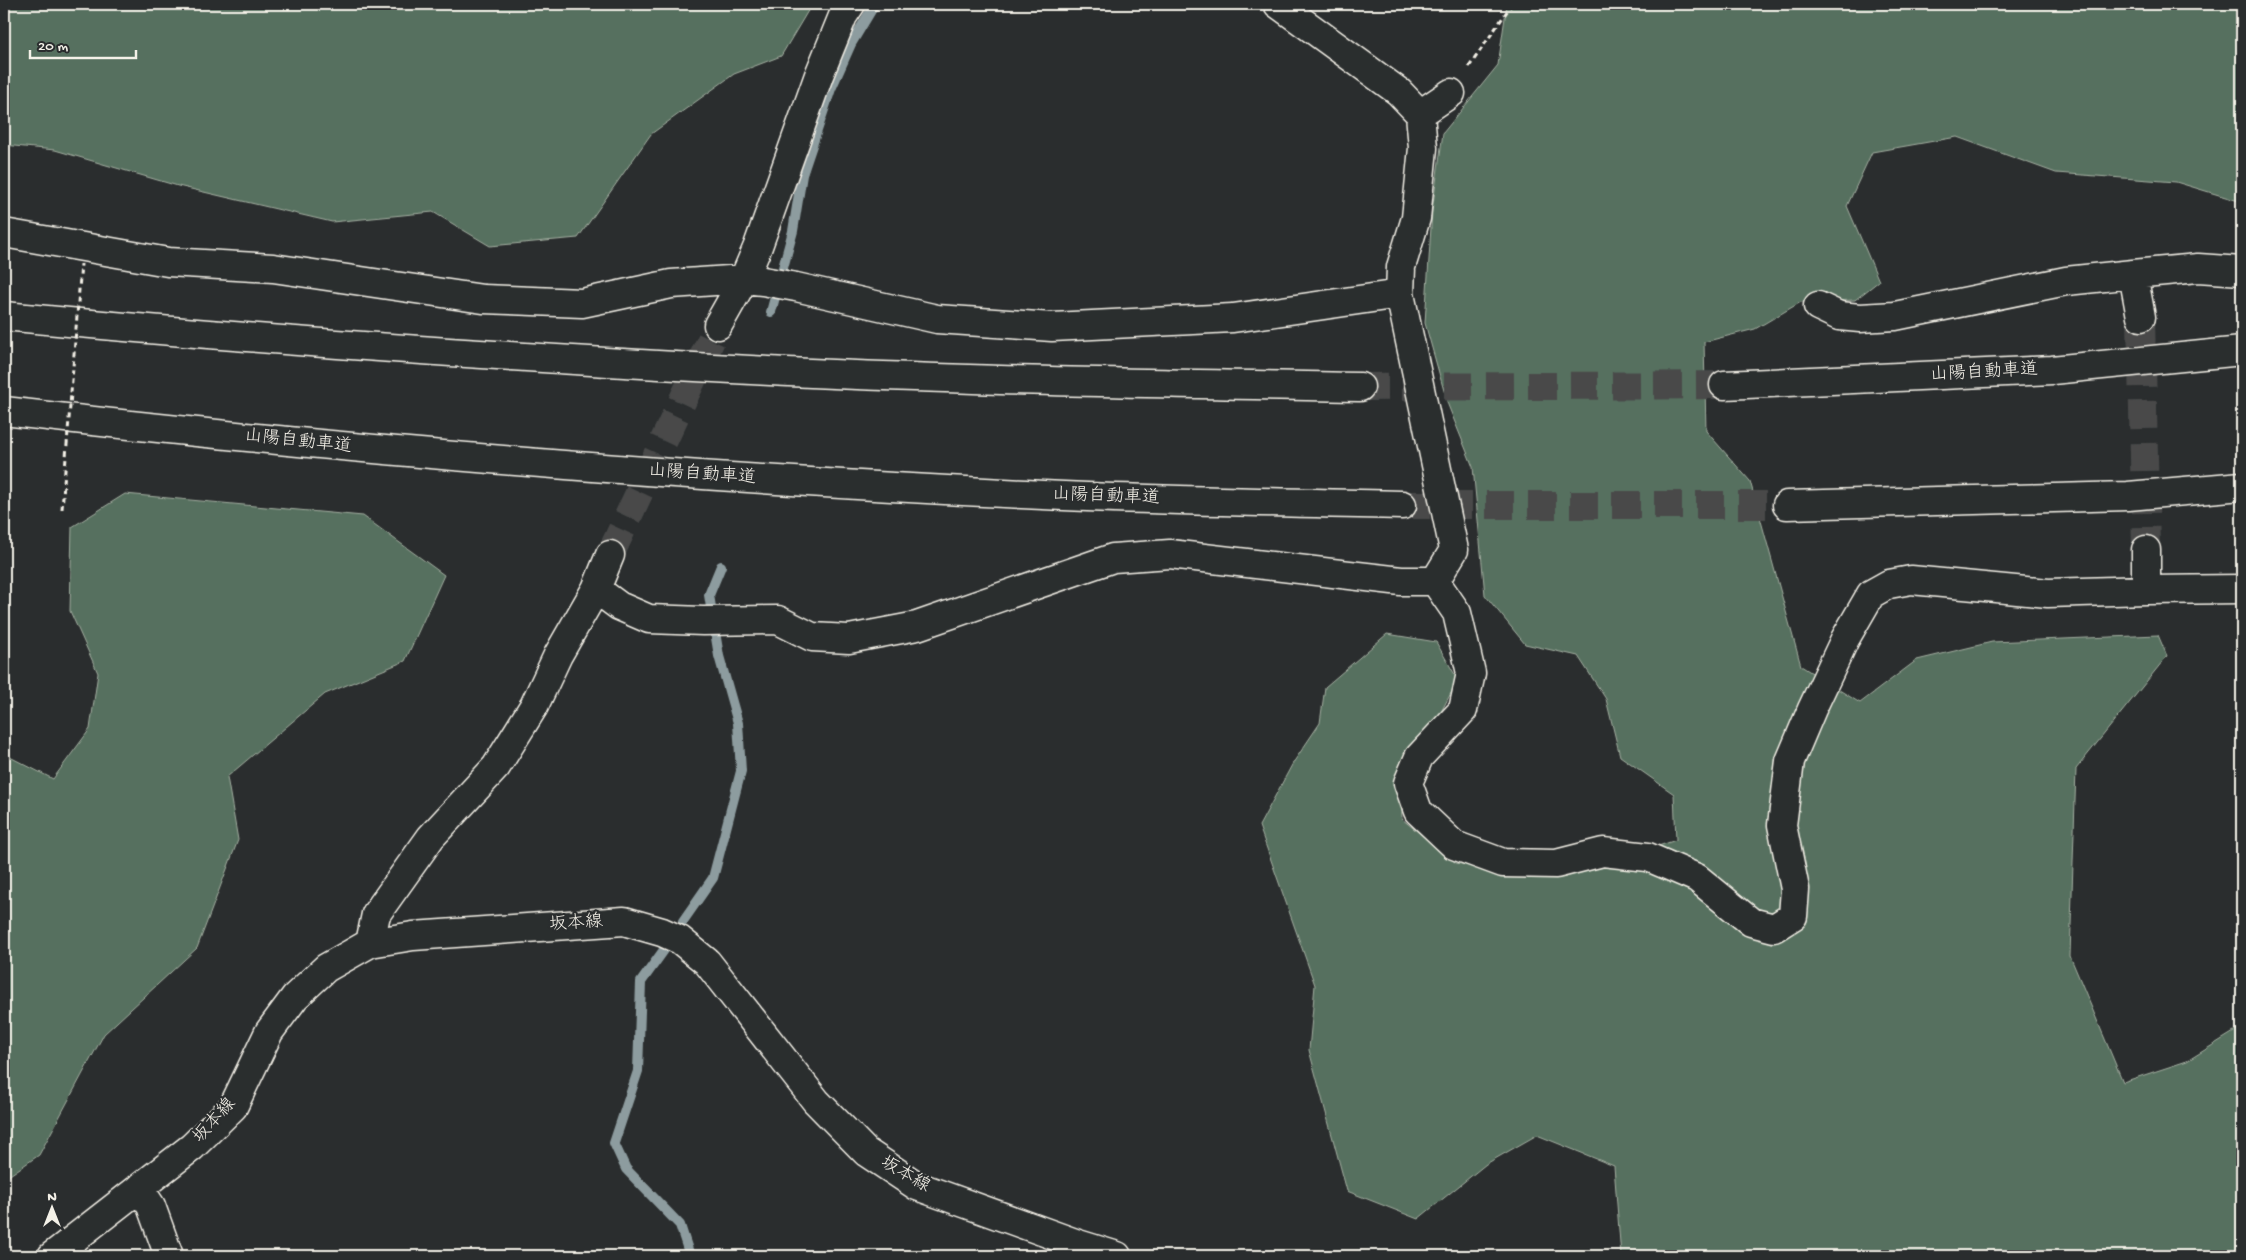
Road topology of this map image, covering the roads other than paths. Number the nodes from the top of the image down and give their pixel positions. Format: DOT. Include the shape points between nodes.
graph roads {
  1 [pos="851,4"];
  2 [pos="1278,4"];
  3 [pos="1451,93"];
  4 [pos="1420,114"];
  5 [pos="4,233"];
  6 [pos="2242,270"];
  7 [pos="2134,274"];
  8 [pos="754,280"];
  9 [pos="1400,294"];
  10 [pos="1818,306"];
  11 [pos="4,316"];
  12 [pos="2141,317"];
  13 [pos="718,325"];
  14 [pos="2242,352"];
  15 [pos="1724,385"];
  16 [pos="1360,386"];
  17 [pos="4,411"];
  18 [pos="2242,486"];
  19 [pos="1402,505"];
  20 [pos="1788,506"];
  21 [pos="2146,550"];
  22 [pos="610,555"];
  23 [pos="1435,581"];
  24 [pos="596,588"];
  25 [pos="2242,589"];
  26 [pos="2146,590"];
  27 [pos="370,943"];
  28 [pos="139,1188"];
  29 [pos="52,1256"];
  30 [pos="169,1256"];
  31 [pos="1117,1256"];
  1 -- 8 [label="main road" via="819,75"];
  2 -- 4 [label="main road" via="1399,92"];
  3 -- 4 [label="main road"];
  4 -- 9 [label="main road" via="1423,148 1416,218 1401,267"];
  5 -- 8 [label="main road" via="168,262 273,268 483,299 582,303 672,284"];
  6 -- 7 [label="main road" via="2198,268"];
  7 -- 10 [label="main road" via="2066,281 1895,316 1839,316"];
  7 -- 12 [label="main road"];
  8 -- 9 [label="main road" via="937,319 1052,326 1233,318"];
  8 -- 13 [label="main road"];
  9 -- 23 [label="main road" via="1454,550"];
  11 -- 16 [label="main road" via="733,370 1040,381"];
  14 -- 15 [label="main road, 山陽自動車道" via="2052,370"];
  17 -- 19 [label="main road, 山陽自動車道" via="402,452 706,476 1046,495"];
  18 -- 20 [label="main road" via="2128,496"];
  21 -- 26 [label="main road"];
  22 -- 24 [label="main road"];
  23 -- 24 [label="main road" via="1401,581 1170,554 1113,558 916,626 849,639 812,637 778,620 649,618 618,606"];
  23 -- 26 [label="main road" via="1457,613 1471,673 1463,710 1419,757 1408,783 1418,811 1454,845 1503,864 1556,864 1603,852 1648,857 1697,878 1751,922 1774,928 1793,916 1795,889 1782,825 1790,761 1845,639 1871,594 1889,584 1911,580 2048,593"];
  24 -- 27 [label="main road" via="534,706 496,768 431,837 376,914"];
  25 -- 26 [label="main road"];
  27 -- 28 [label="main road, 坂本線" via="326,968 295,997 269,1032 233,1107 192,1147"];
  27 -- 31 [label="main road, 坂本線" via="413,936 624,921 662,932 680,940 707,962 816,1101 866,1152 918,1186"];
  28 -- 29 [label="main road, 坂本線"];
  28 -- 30 [label="main road" via="151,1206"];
}
